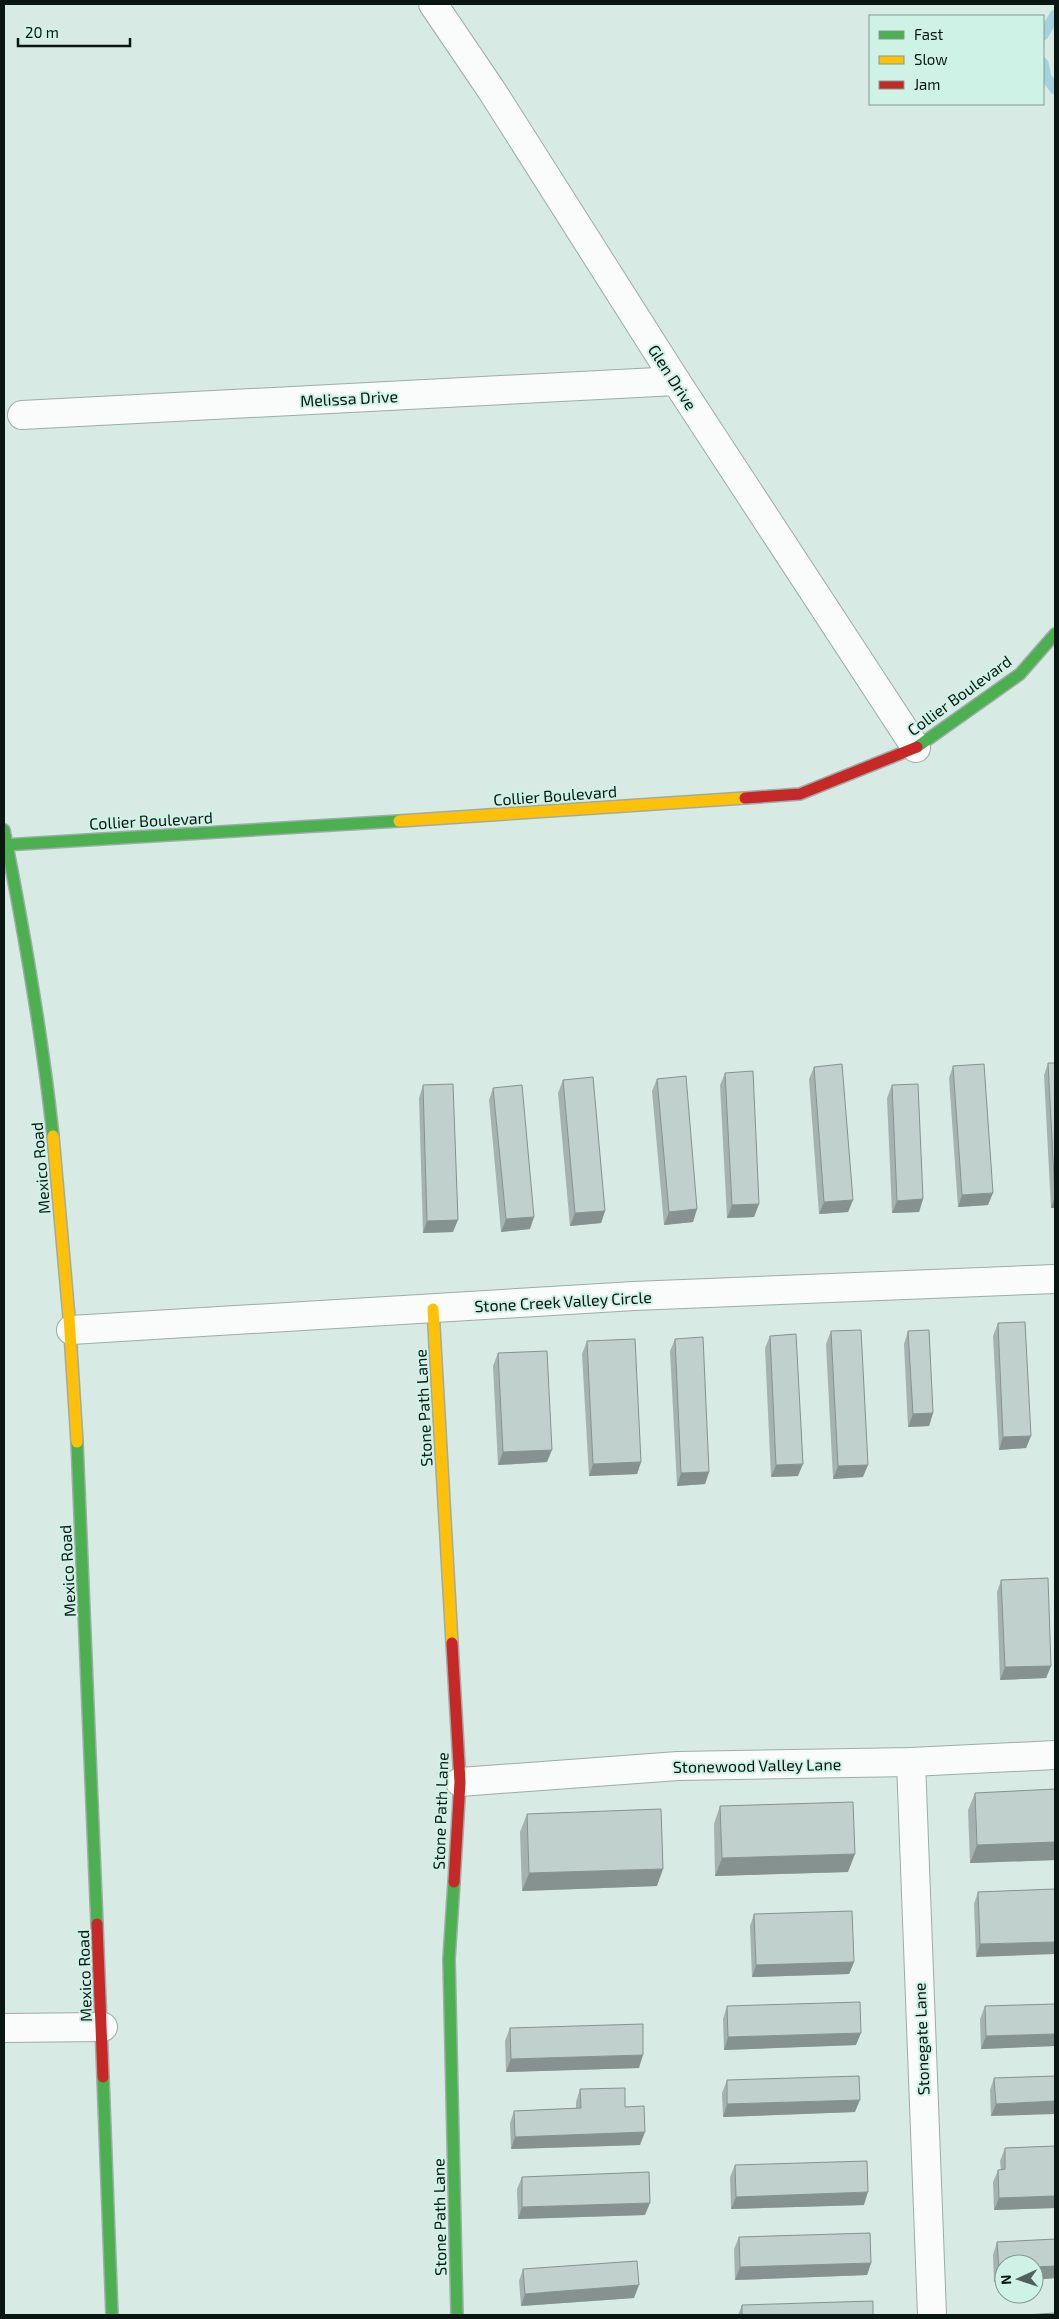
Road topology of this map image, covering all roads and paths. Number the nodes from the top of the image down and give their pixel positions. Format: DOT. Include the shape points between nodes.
graph roads {
  1 [pos="433,4"];
  2 [pos="676,381"];
  3 [pos="22,415"];
  4 [pos="1055,634"];
  5 [pos="916,748"];
  6 [pos="4,830"];
  7 [pos="5,845"];
  8 [pos="1055,1279"];
  9 [pos="433,1309"];
  10 [pos="71,1330"];
  11 [pos="1055,1755"];
  12 [pos="911,1762"];
  13 [pos="460,1782"];
  14 [pos="102,2027"];
  15 [pos="4,2028"];
  16 [pos="112,2315"];
  17 [pos="457,2315"];
  18 [pos="932,2315"];
  1 -- 2 [label="street, Glen Drive"];
  2 -- 3 [label="street, Melissa Drive"];
  2 -- 5 [label="street, Glen Drive"];
  4 -- 5 [label="street, Collier Boulevard" via="1020,674"];
  5 -- 7 [label="street, Collier Boulevard" via="800,794"];
  6 -- 7 [label="street, Mexico Road"];
  7 -- 10 [label="street, Mexico Road" via="31,979 53,1124"];
  8 -- 9 [label="street, Stone Creek Valley Circle" via="634,1296"];
  9 -- 10 [label="street, Stone Creek Valley Circle"];
  9 -- 13 [label="street, Stone Path Lane"];
  10 -- 14 [label="street, Mexico Road"];
  11 -- 12 [label="street, Stonewood Valley Lane"];
  12 -- 13 [label="street, Stonewood Valley Lane" via="678,1766"];
  12 -- 18 [label="street, Stonegate Lane"];
  13 -- 17 [label="street, Stone Path Lane" via="449,1958"];
  14 -- 15 [label="street"];
  14 -- 16 [label="street, Mexico Road"];
}
